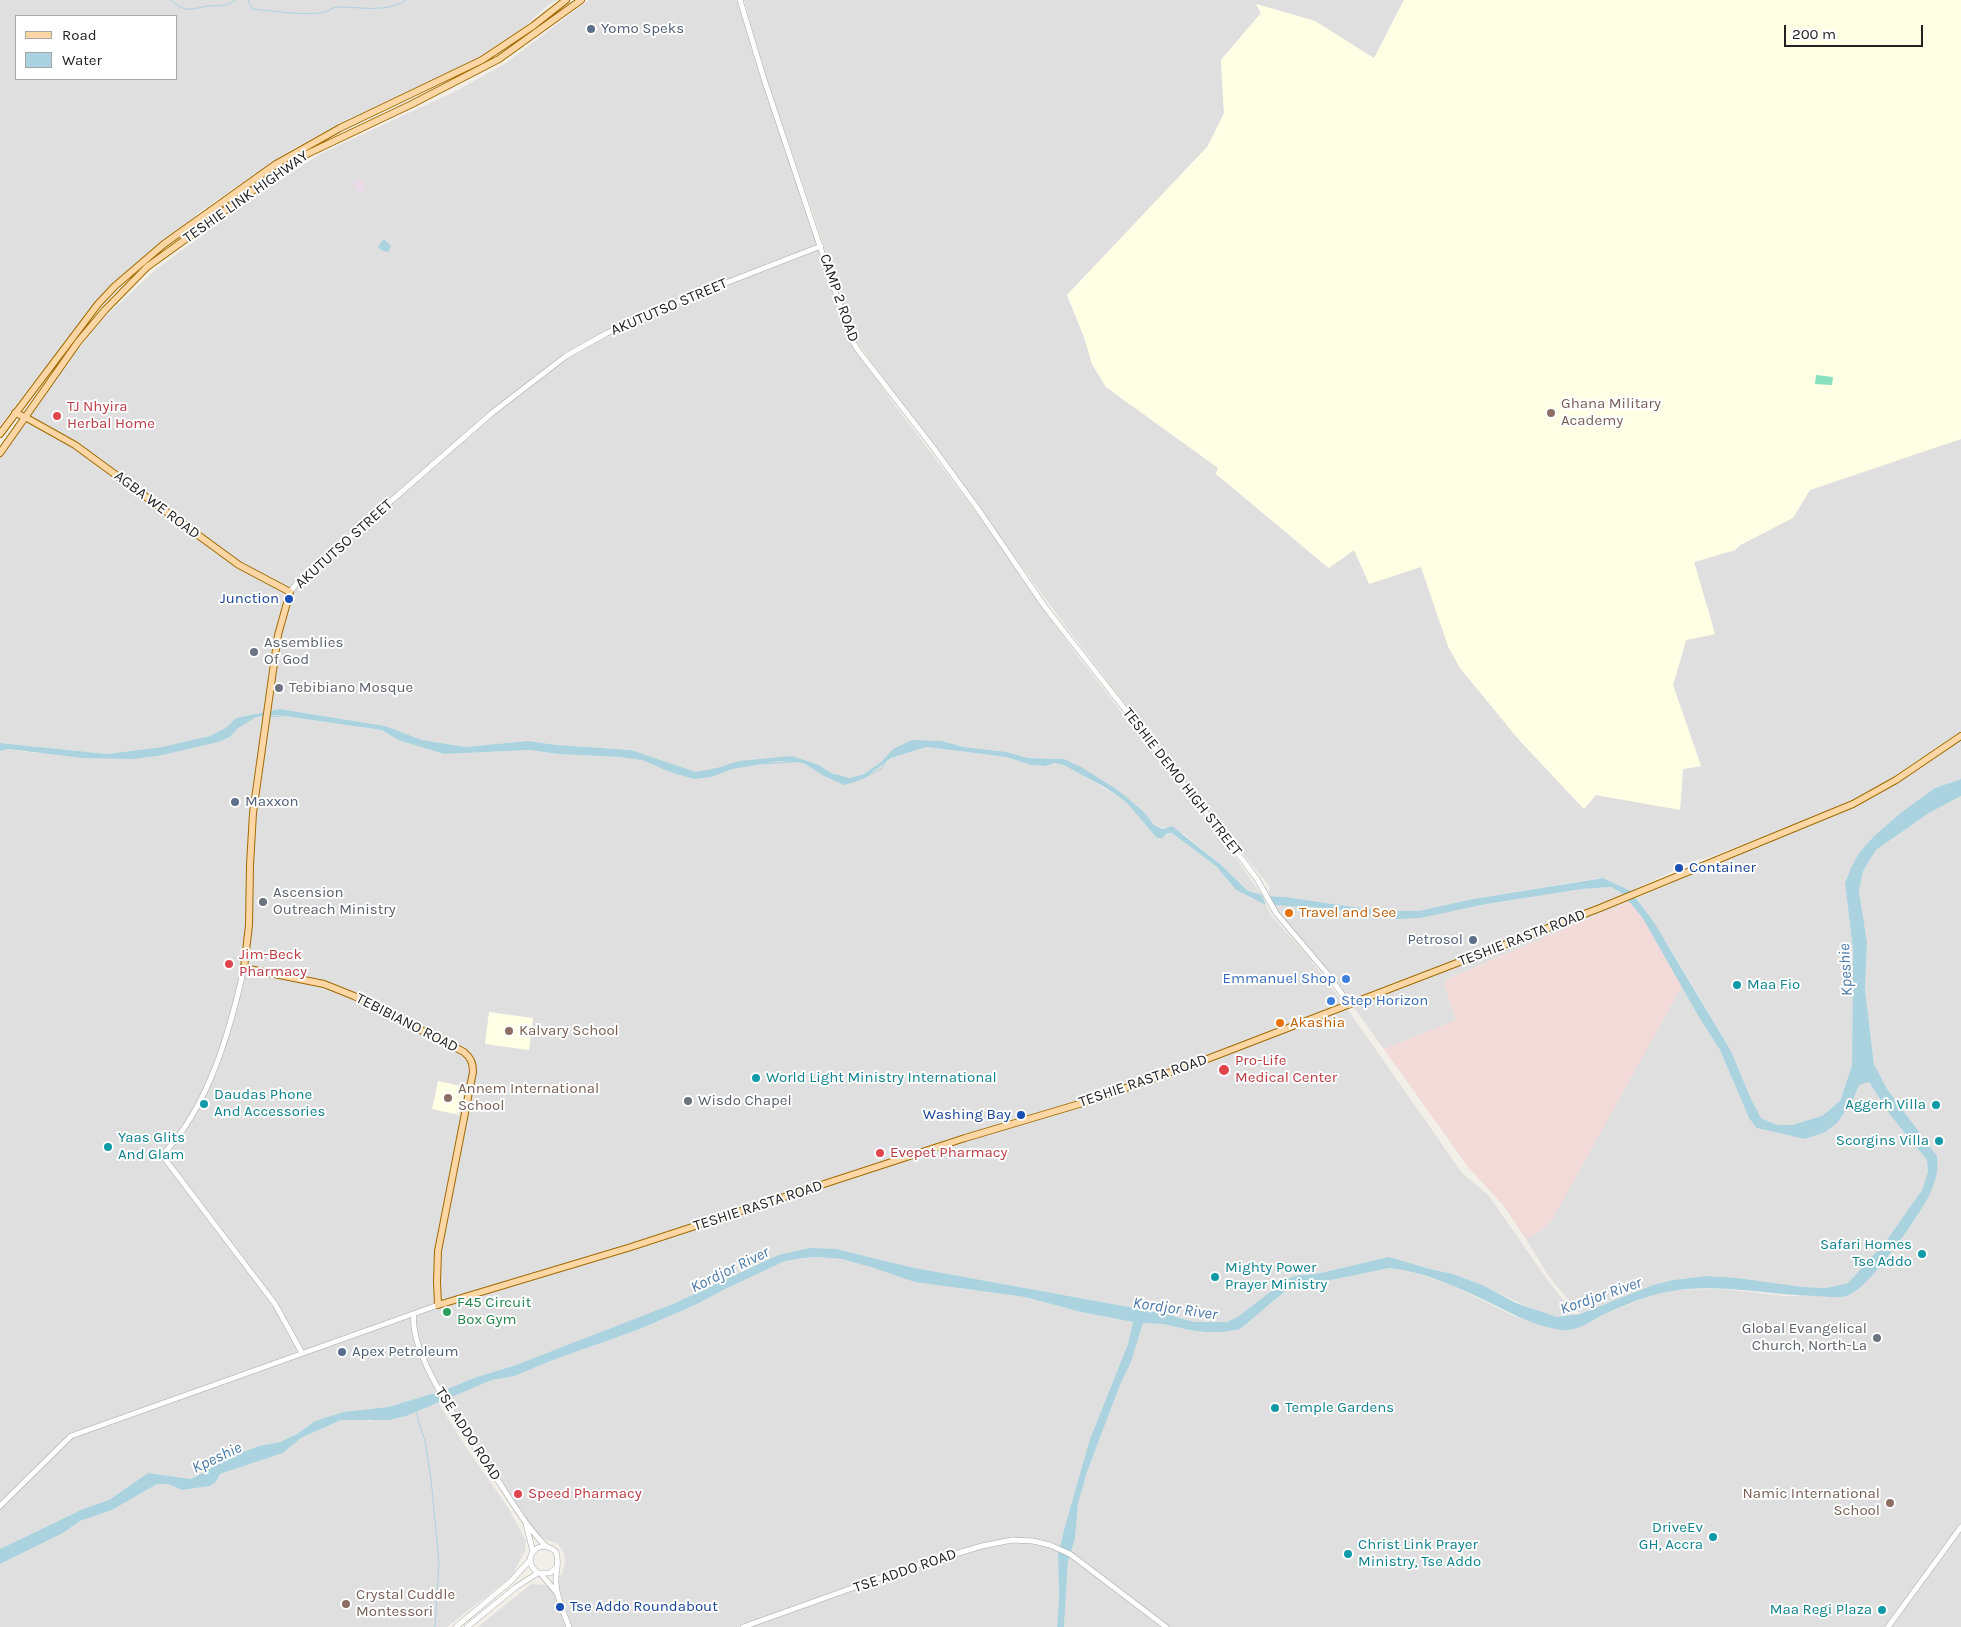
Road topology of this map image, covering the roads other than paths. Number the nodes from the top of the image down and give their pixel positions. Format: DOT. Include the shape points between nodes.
graph roads {
  1 [pos="566,0"];
  2 [pos="580,0"];
  3 [pos="740,0"];
  4 [pos="821,246"];
  5 [pos="15,413"];
  6 [pos="25,417"];
  7 [pos="0,434"];
  8 [pos="0,453"];
  9 [pos="1012,558"];
  10 [pos="290,592"];
  11 [pos="1961,736"];
  12 [pos="244,968"];
  13 [pos="1350,1005"];
  14 [pos="438,1305"];
  15 [pos="414,1314"];
  16 [pos="302,1353"];
  17 [pos="0,1506"];
  18 [pos="525,1521"];
  19 [pos="1961,1527"];
  20 [pos="547,1547"];
  21 [pos="533,1552"];
  22 [pos="530,1560"];
  23 [pos="557,1567"];
  24 [pos="540,1574"];
  25 [pos="557,1593"];
  26 [pos="456,1627"];
  27 [pos="467,1627"];
  28 [pos="569,1627"];
  29 [pos="743,1627"];
  30 [pos="1166,1627"];
  31 [pos="1888,1627"];
  1 -- 5 [label="main road, TESHIE LINK HIGHWAY" via="482,60 340,128 276,164 164,244 98,304"];
  2 -- 6 [label="main road, TESHIE LINK HIGHWAY" via="499,59 307,154 246,194 147,267 78,342"];
  3 -- 4 [label="street, CAMP 2 ROAD"];
  4 -- 9 [label="street, CAMP 2 ROAD" via="857,349"];
  4 -- 10 [label="street, AKUTUTSO STREET" via="652,312 566,356 492,413"];
  5 -- 6 [label="main road, AGBA WE ROAD"];
  5 -- 7 [label="main road, TESHIE LINK HIGHWAY"];
  6 -- 8 [label="main road, TESHIE LINK HIGHWAY"];
  6 -- 10 [label="main road, AGBA WE ROAD" via="75,445 239,565"];
  9 -- 13 [label="street, TESHIE DEMO HIGH STREET" via="1045,607 1257,879 1276,913"];
  10 -- 12 [label="main road, AKUTUTSO STREET" via="278,635 251,837 249,925"];
  11 -- 13 [label="main road, TESHIE RASTA ROAD" via="1896,780 1853,804"];
  12 -- 14 [label="main road, TEBIBIANO ROAD" via="306,980 348,993 470,1058 473,1072 438,1251"];
  12 -- 16 [label="street, AKUTUTSO STREET" via="227,1033 199,1105 186,1127 162,1155 276,1304"];
  13 -- 14 [label="main road, TESHIE RASTA ROAD" via="1086,1102"];
  14 -- 15 [label="street"];
  15 -- 16 [label="street"];
  15 -- 18 [label="street, TSE ADDO ROAD" via="415,1333 448,1406"];
  16 -- 17 [label="street" via="71,1436"];
  18 -- 20 [label="street, TSE ADDO ROAD"];
  18 -- 21 [label="street, TSE ADDO ROAD"];
  19 -- 31 [label="street"];
  20 -- 21 [label="street"];
  20 -- 23 [label="street" via="558,1557"];
  21 -- 22 [label="street"];
  22 -- 24 [label="street" via="534,1570"];
  22 -- 26 [label="street"];
  23 -- 24 [label="street" via="550,1574"];
  23 -- 25 [label="street"];
  24 -- 25 [label="street"];
  24 -- 27 [label="street" via="516,1587"];
  25 -- 28 [label="street"];
  29 -- 30 [label="street, TSE ADDO ROAD" via="908,1568 982,1546 1017,1540 1070,1554"];
}
